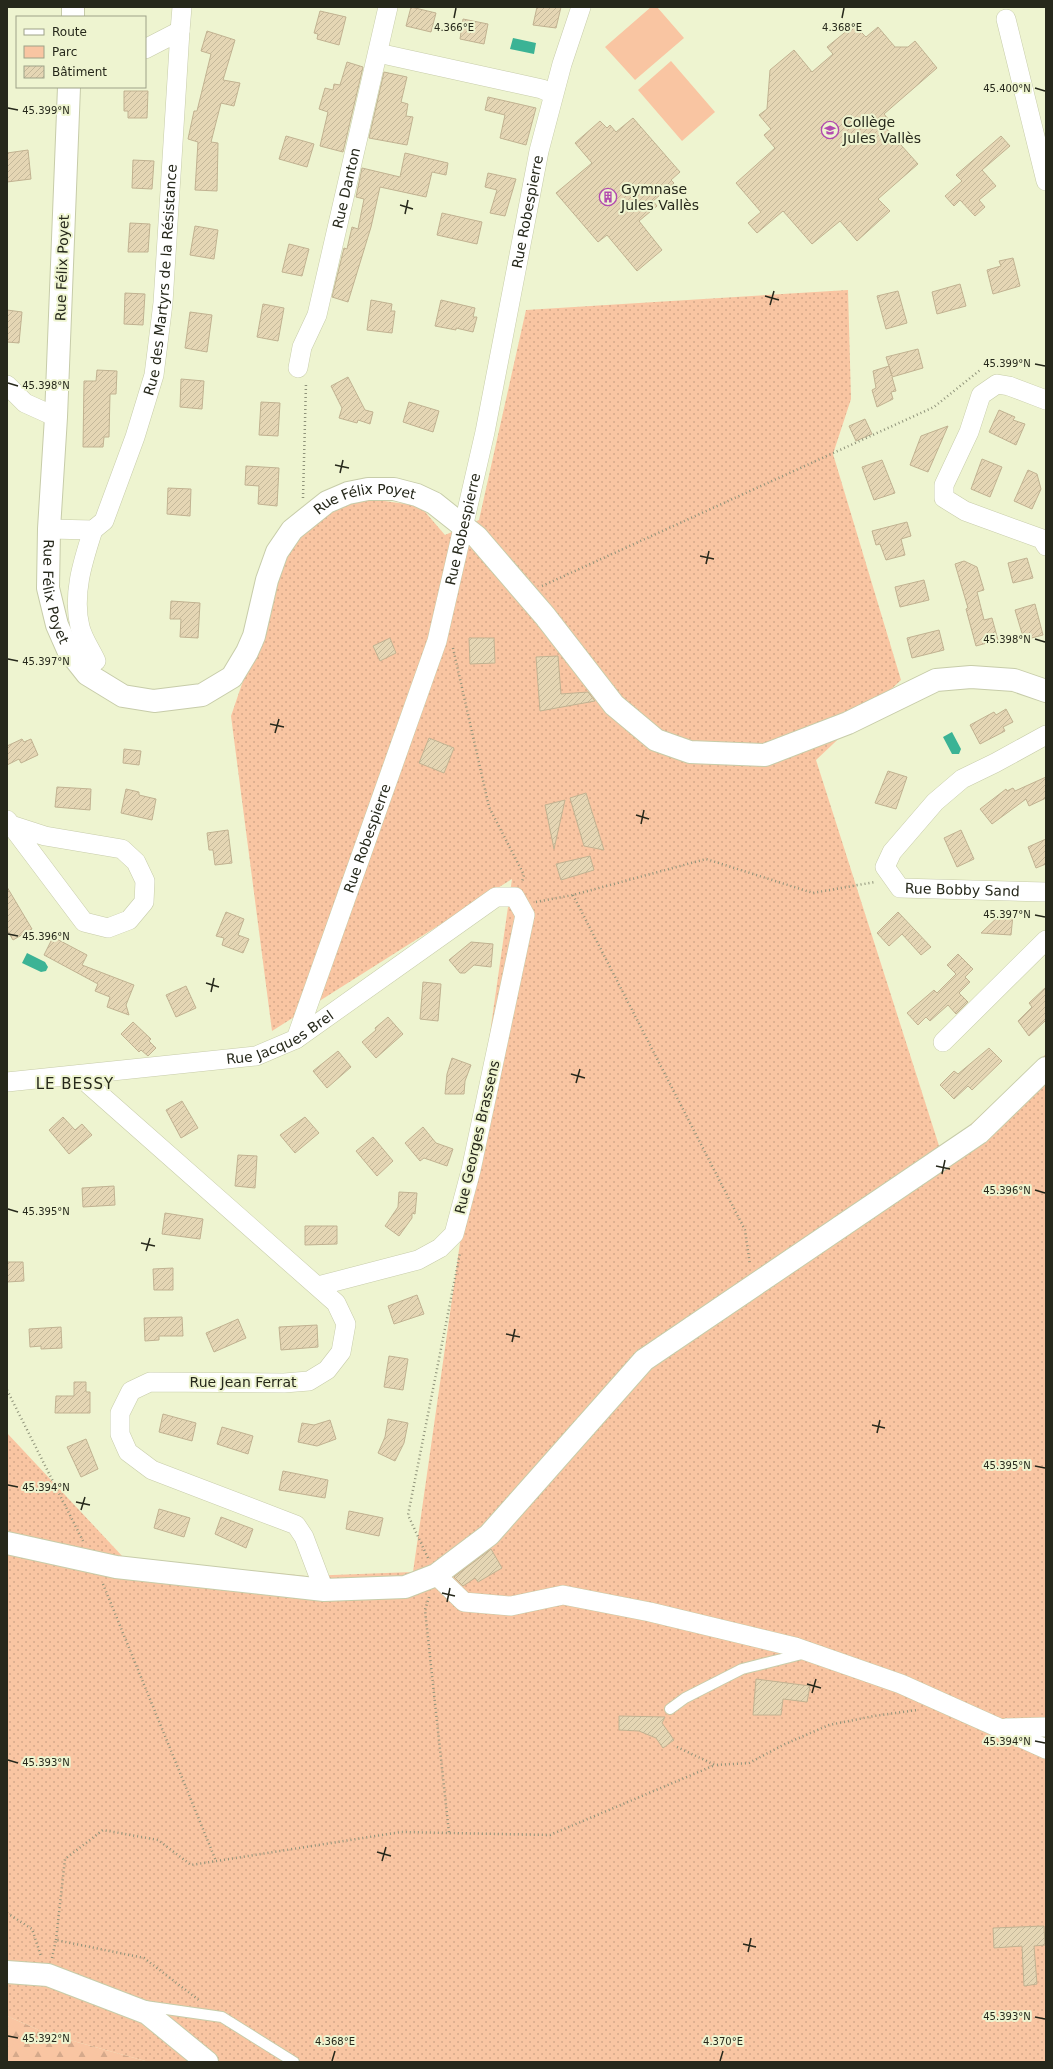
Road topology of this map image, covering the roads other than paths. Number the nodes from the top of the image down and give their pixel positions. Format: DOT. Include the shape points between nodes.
graph roads {
  1 [pos="182,7"];
  2 [pos="388,7"];
  3 [pos="581,7"];
  4 [pos="1002,11"];
  5 [pos="180,31"];
  6 [pos="146,48"];
  7 [pos="378,53"];
  8 [pos="70,88"];
  9 [pos="554,94"];
  10 [pos="1046,181"];
  11 [pos="298,368"];
  12 [pos="7,385"];
  13 [pos="1046,400"];
  14 [pos="56,417"];
  15 [pos="99,525"];
  16 [pos="462,525"];
  17 [pos="49,528"];
  18 [pos="1046,546"];
  19 [pos="96,661"];
  20 [pos="1046,691"];
  21 [pos="1046,735"];
  22 [pos="9,823"];
  23 [pos="1046,892"];
  24 [pos="515,897"];
  25 [pos="1046,940"];
  26 [pos="296,1039"];
  27 [pos="944,1042"];
  28 [pos="1046,1068"];
  29 [pos="78,1075"];
  30 [pos="7,1082"];
  31 [pos="318,1286"];
  32 [pos="7,1543"];
  33 [pos="436,1574"];
  34 [pos="324,1590"];
  35 [pos="810,1652"];
  36 [pos="670,1709"];
  37 [pos="1046,1727"];
  38 [pos="1001,1728"];
  39 [pos="1046,1749"];
  40 [pos="7,1972"];
  41 [pos="121,2003"];
  42 [pos="207,2062"];
  43 [pos="294,2062"];
  1 -- 5 [label="street, Rue des Martyrs de la Résistance"];
  2 -- 7 [label="street, Rue Danton"];
  3 -- 9 [label="street, Rue Robespierre"];
  4 -- 10 [label="street"];
  5 -- 6 [label="street"];
  5 -- 15 [label="street, Rue des Martyrs de la Résistance" via="163,302 154,375 135,437"];
  7 -- 9 [label="street" via="542,89"];
  7 -- 11 [label="street, Rue Danton" via="317,315 302,348"];
  8 -- 14 [label="street, Rue Félix Poyet"];
  9 -- 16 [label="street, Rue Robespierre" via="539,152 471,500"];
  12 -- 14 [label="street" via="24,403"];
  13 -- 18 [label="street" via="1010,386 997,384 981,395 969,432 944,485 944,498 964,512 1042,539"];
  14 -- 17 [label="street, Rue Félix Poyet"];
  15 -- 17 [label="street"];
  15 -- 19 [label="street, Rue des Martyrs de la Résistance" via="84,558 76,598 80,628"];
  16 -- 17 [label="street, Rue Félix Poyet" via="434,503 394,489 368,489 348,493 328,502 292,530 277,552 267,580 254,636 232,677 202,695 154,701 123,696 87,674 68,650 57,625 48,588"];
  16 -- 20 [label="street, Rue Félix Poyet" via="477,537 526,594 614,705 656,740 690,752 764,755 848,723 936,680 971,677 1014,680"];
  16 -- 26 [label="street, Rue Robespierre" via="437,640"];
  21 -- 23 [label="street, Rue Bobby Sand" via="962,779 935,802 892,852 885,867 900,888"];
  22 -- 22 [label="street" via="84,922 108,928 129,920 144,902 145,881 136,862 122,849 45,836"];
  24 -- 26 [label="street, Rue Jacques Brel" via="496,897"];
  24 -- 31 [label="street, Rue Georges Brassens" via="525,915 471,1170 454,1234 440,1248 418,1260"];
  25 -- 27 [label="street"];
  26 -- 29 [label="street, Rue Jacques Brel" via="256,1056"];
  28 -- 33 [label="street" via="979,1133 644,1360 489,1535"];
  29 -- 30 [label="street, Rue Jacques Brel"];
  29 -- 31 [label="street, Rue Jean Ferrat"];
  31 -- 34 [label="street, Rue Jean Ferrat" via="336,1303 346,1324 341,1352 327,1370 309,1381 284,1383 150,1382 131,1391 120,1413 120,1434 128,1452 152,1470 296,1526 304,1537"];
  32 -- 34 [label="street" via="116,1567"];
  33 -- 34 [label="street" via="405,1587"];
  33 -- 35 [label="street" via="464,1602 511,1606 563,1595 650,1612"];
  35 -- 36 [label="lane" via="742,1669 685,1698"];
  35 -- 38 [label="street" via="901,1684"];
  37 -- 38 [label="street"];
  38 -- 39 [label="street"];
  40 -- 41 [label="street" via="48,1976"];
  41 -- 42 [label="street" via="147,2013"];
  41 -- 43 [label="lane" via="222,2017"];
}
